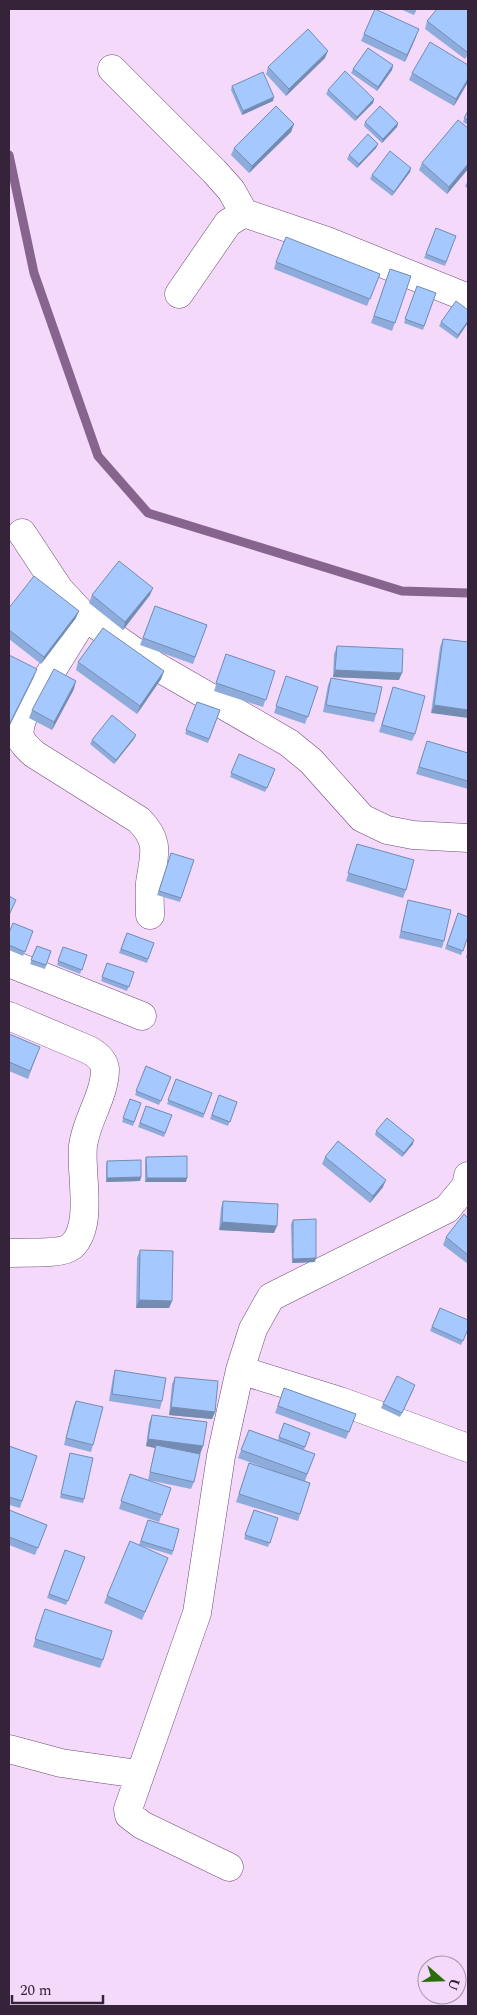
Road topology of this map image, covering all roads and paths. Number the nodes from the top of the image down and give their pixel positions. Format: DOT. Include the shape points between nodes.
graph roads {
  1 [pos="112,69"];
  2 [pos="244,213"];
  3 [pos="179,294"];
  4 [pos="468,298"];
  5 [pos="22,533"];
  6 [pos="85,617"];
  7 [pos="468,838"];
  8 [pos="150,915"];
  9 [pos="9,963"];
  10 [pos="9,1016"];
  11 [pos="142,1016"];
  12 [pos="467,1181"];
  13 [pos="9,1253"];
  14 [pos="240,1370"];
  15 [pos="468,1448"];
  16 [pos="9,1749"];
  17 [pos="138,1774"];
  18 [pos="229,1867"];
  1 -- 2 [label="street" via="214,171"];
  2 -- 3 [label="street" via="228,223"];
  2 -- 4 [label="street" via="327,241"];
  5 -- 6 [label="street" via="59,589"];
  6 -- 7 [label="street" via="154,665 289,743 311,761 362,818 387,830 413,835"];
  6 -- 8 [label="street" via="23,717 19,729 21,742 34,754 139,820 150,831 156,848 150,885"];
  9 -- 11 [label="street"];
  10 -- 13 [label="street" via="89,1050 105,1067 83,1145 84,1221 79,1237 71,1247 61,1251"];
  12 -- 14 [label="street" via="447,1209 271,1297 253,1329"];
  14 -- 15 [label="street" via="340,1401"];
  14 -- 17 [label="street" via="221,1456 197,1614"];
  16 -- 17 [label="street" via="61,1764"];
  17 -- 18 [label="street" via="129,1815 142,1825"];
}
